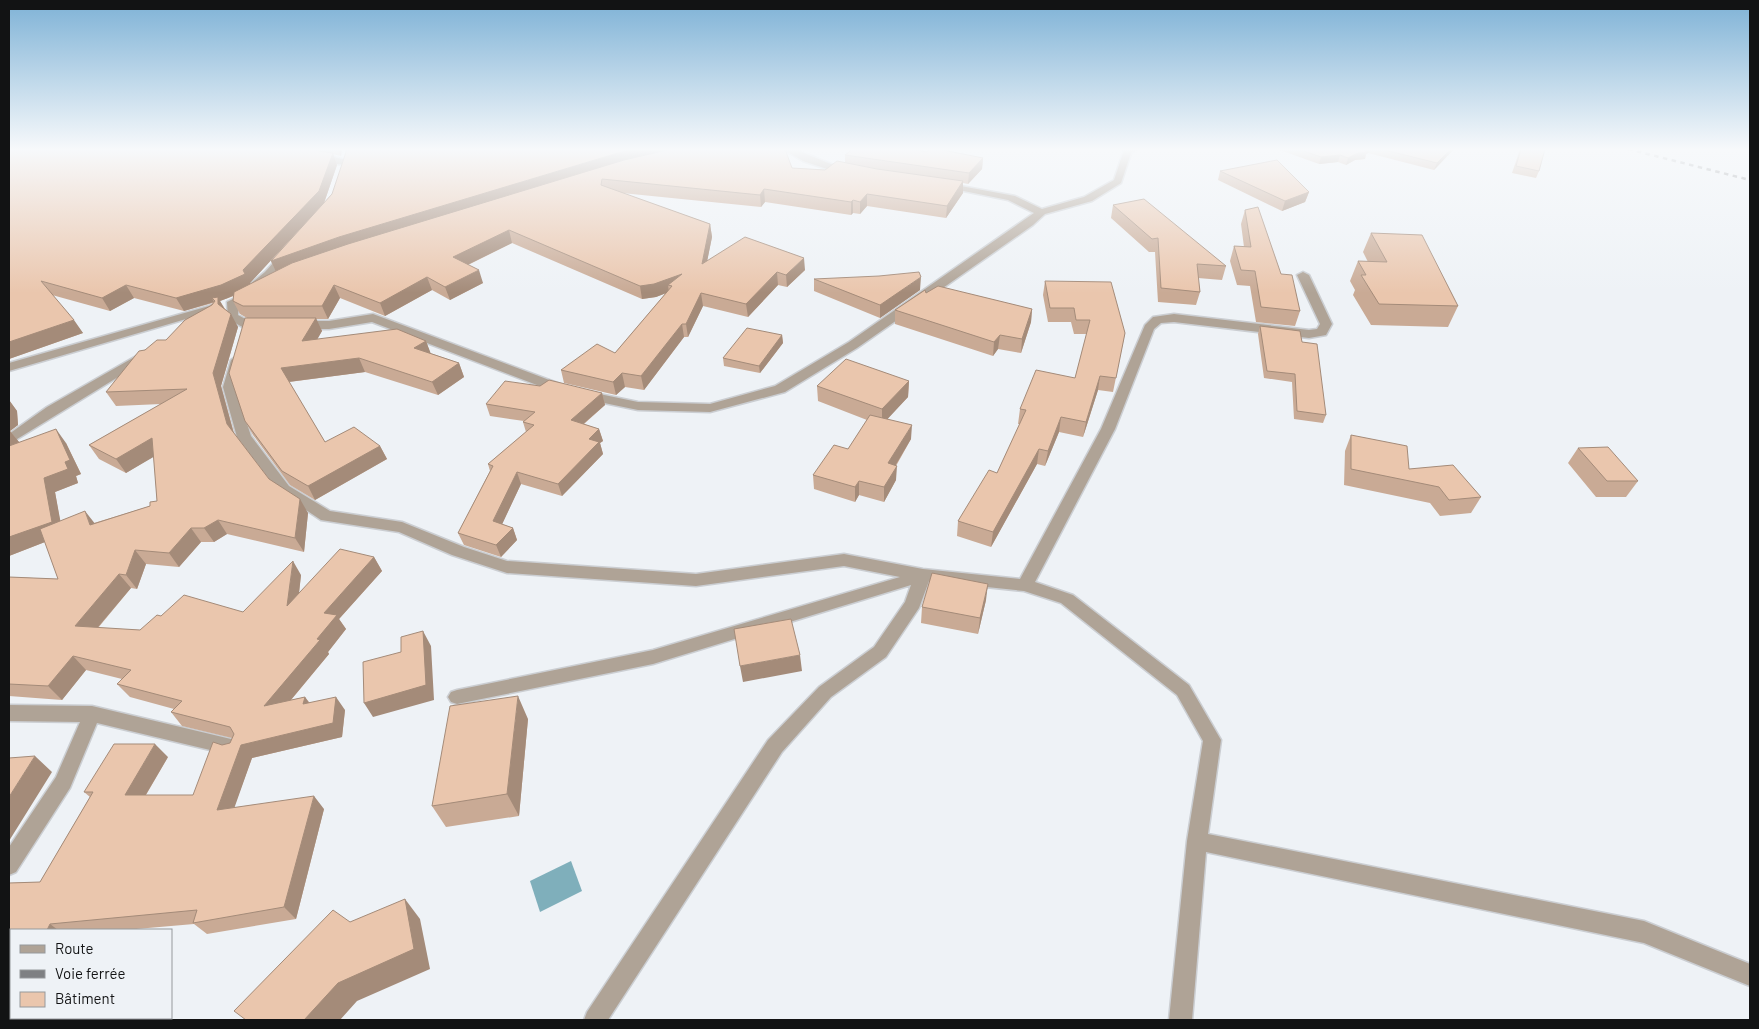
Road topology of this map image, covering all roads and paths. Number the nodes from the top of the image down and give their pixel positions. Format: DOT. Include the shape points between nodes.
graph roads {
  1 [pos="1007,197"];
  2 [pos="1091,197"];
  3 [pos="1041,212"];
  4 [pos="296,244"];
  5 [pos="1303,275"];
  6 [pos="276,281"];
  7 [pos="241,298"];
  8 [pos="246,325"];
  9 [pos="192,327"];
  10 [pos="159,346"];
  11 [pos="9,367"];
  12 [pos="9,440"];
  13 [pos="923,574"];
  14 [pos="1026,585"];
  15 [pos="457,697"];
  16 [pos="9,713"];
  17 [pos="92,714"];
  18 [pos="234,748"];
  19 [pos="1197,841"];
  20 [pos="9,865"];
  21 [pos="1750,975"];
  22 [pos="595,1020"];
  23 [pos="1180,1020"];
  1 -- 3 [label="street"];
  2 -- 3 [label="street"];
  3 -- 8 [label="street" via="853,345 780,389 710,408 638,406 565,390 374,318 329,325"];
  4 -- 7 [label="street"];
  5 -- 14 [label="street" via="1326,324 1322,332 1309,334 1174,318 1157,320 1148,328 1108,429"];
  6 -- 7 [label="street"];
  7 -- 8 [label="street" via="232,316"];
  7 -- 9 [label="street"];
  7 -- 11 [label="street"];
  8 -- 13 [label="street" via="229,387 244,436 284,489 326,516 402,528 507,567 696,580 844,560"];
  10 -- 12 [label="street" via="52,410"];
  13 -- 14 [label="street"];
  13 -- 15 [label="street" via="890,587 653,657"];
  13 -- 22 [label="street" via="913,604 880,652 826,692 775,746"];
  14 -- 19 [label="street" via="1067,600 1183,690 1212,740"];
  16 -- 17 [label="street"];
  17 -- 18 [label="street"];
  17 -- 20 [label="street" via="63,782"];
  19 -- 21 [label="street" via="1644,932"];
  19 -- 23 [label="street"];
}
